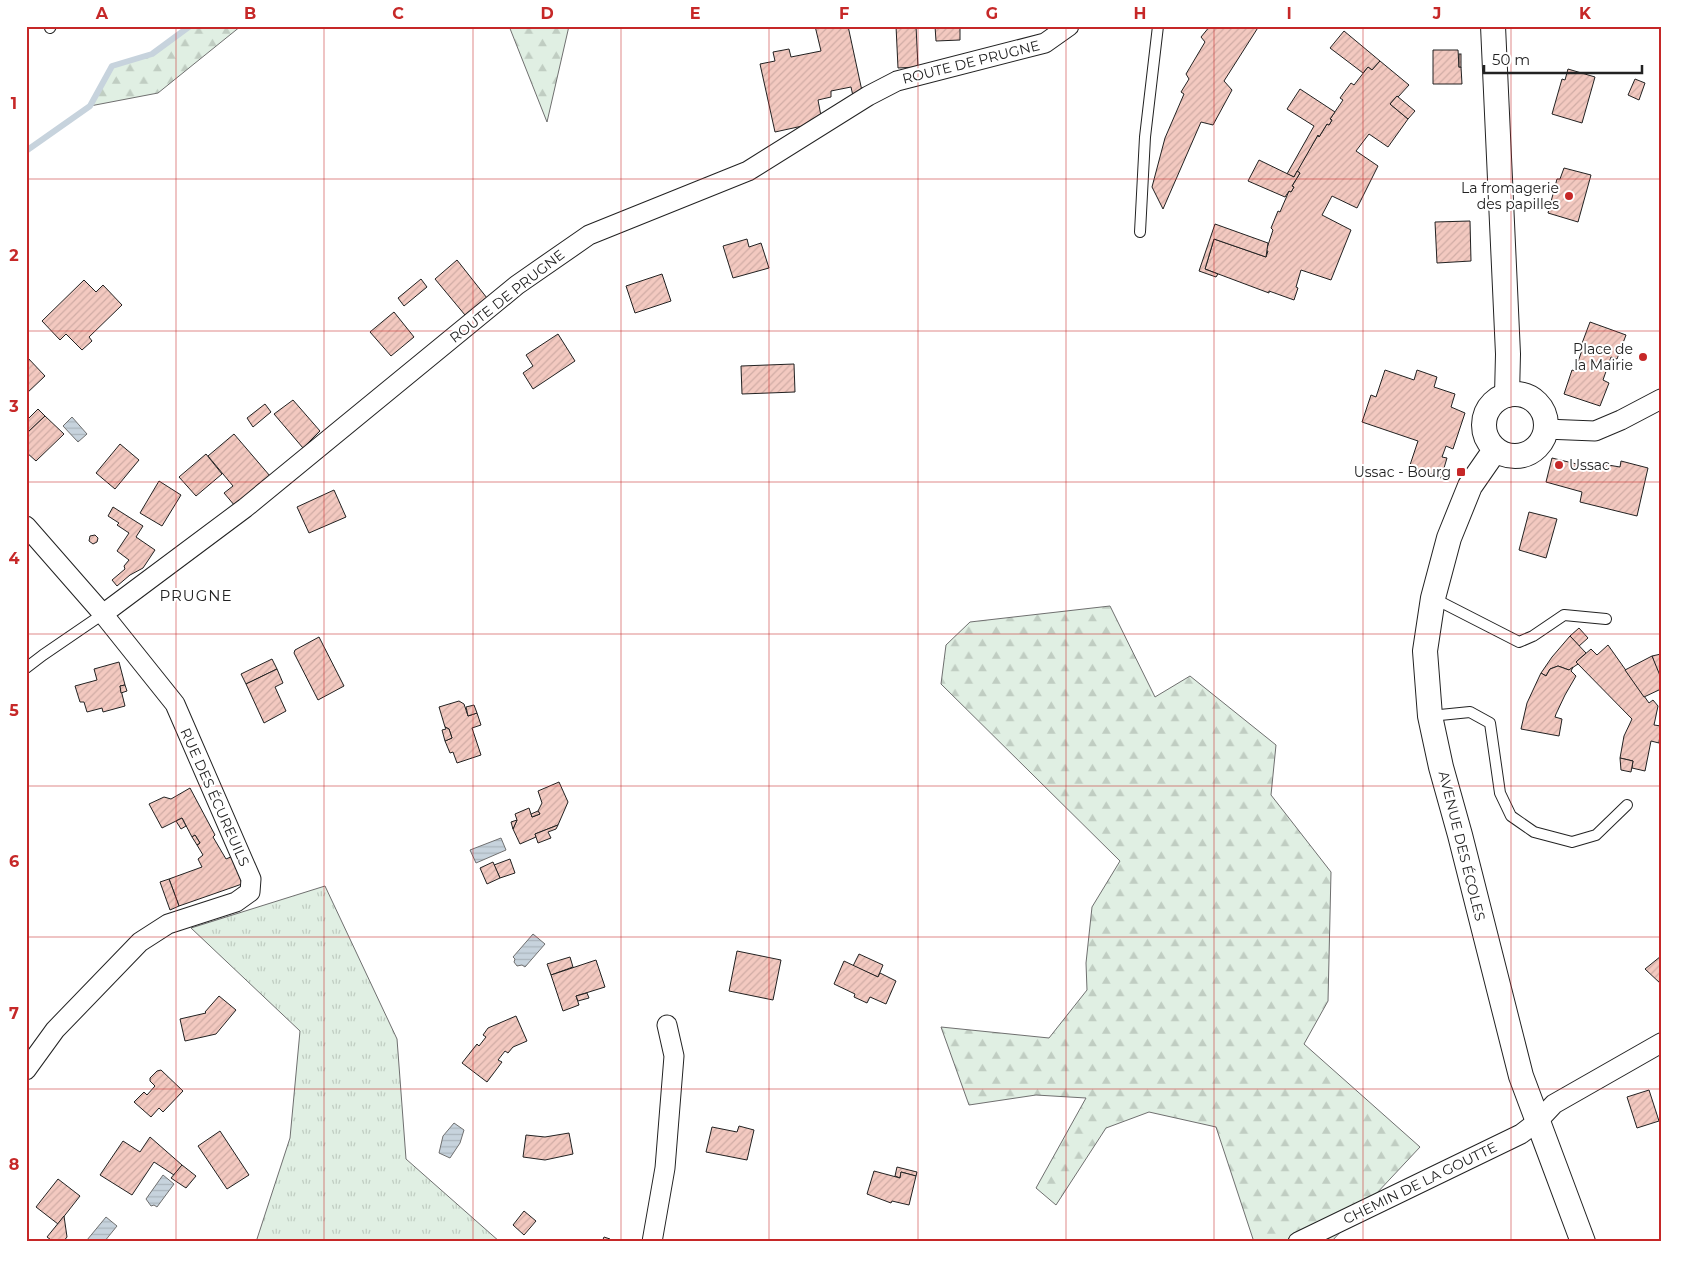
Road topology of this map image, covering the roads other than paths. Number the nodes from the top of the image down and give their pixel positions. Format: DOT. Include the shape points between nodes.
graph roads {
  1 [pos="1069,26"];
  2 [pos="1158,26"];
  3 [pos="1493,26"];
  4 [pos="1140,232"];
  5 [pos="1507,395"];
  6 [pos="1661,399"];
  7 [pos="1545,429"];
  8 [pos="1495,450"];
  9 [pos="26,526"];
  10 [pos="1433,598"];
  11 [pos="103,614"];
  12 [pos="1606,619"];
  13 [pos="26,668"];
  14 [pos="1430,716"];
  15 [pos="1627,805"];
  16 [pos="668,1024"];
  17 [pos="1661,1043"];
  18 [pos="26,1070"];
  19 [pos="1538,1121"];
  20 [pos="652,1242"];
  21 [pos="1298,1242"];
  22 [pos="1583,1242"];
  1 -- 11 [label="street, ROUTE DE PRUGNE" via="1045,44 897,81 748,171 589,234 517,285 245,508"];
  2 -- 4 [label="lane" via="1145,137"];
  3 -- 5 [label="street" via="1508,354"];
  5 -- 7 [label="street" via="1517,394 1535,402 1542,410"];
  5 -- 8 [label="street" via="1491,405 1486,414 1484,433"];
  6 -- 7 [label="street" via="1595,431"];
  7 -- 8 [label="street" via="1538,446 1522,456"];
  8 -- 10 [label="street, AVENUE DES ÉCOLES" via="1470,486 1449,538"];
  9 -- 11 [label="street"];
  10 -- 12 [label="lane" via="1519,642 1564,614"];
  10 -- 14 [label="street, AVENUE DES ÉCOLES" via="1425,651"];
  11 -- 13 [label="lane"];
  11 -- 18 [label="street, RUE DES ÉCUREUILS" via="175,704 251,879 250,892 236,902 168,924 140,942 55,1030"];
  14 -- 15 [label="lane" via="1470,712 1490,723 1500,793 1511,816 1534,832 1572,842 1596,835"];
  14 -- 19 [label="street, AVENUE DES ÉCOLES" via="1521,1076"];
  16 -- 20 [label="street" via="674,1056 665,1168"];
  17 -- 19 [label="street, CHEMIN DE LA GOUTTE" via="1554,1104"];
  19 -- 21 [label="street, CHEMIN DE LA GOUTTE" via="1521,1134"];
  19 -- 22 [label="street, AVENUE DES ÉCOLES"];
}
